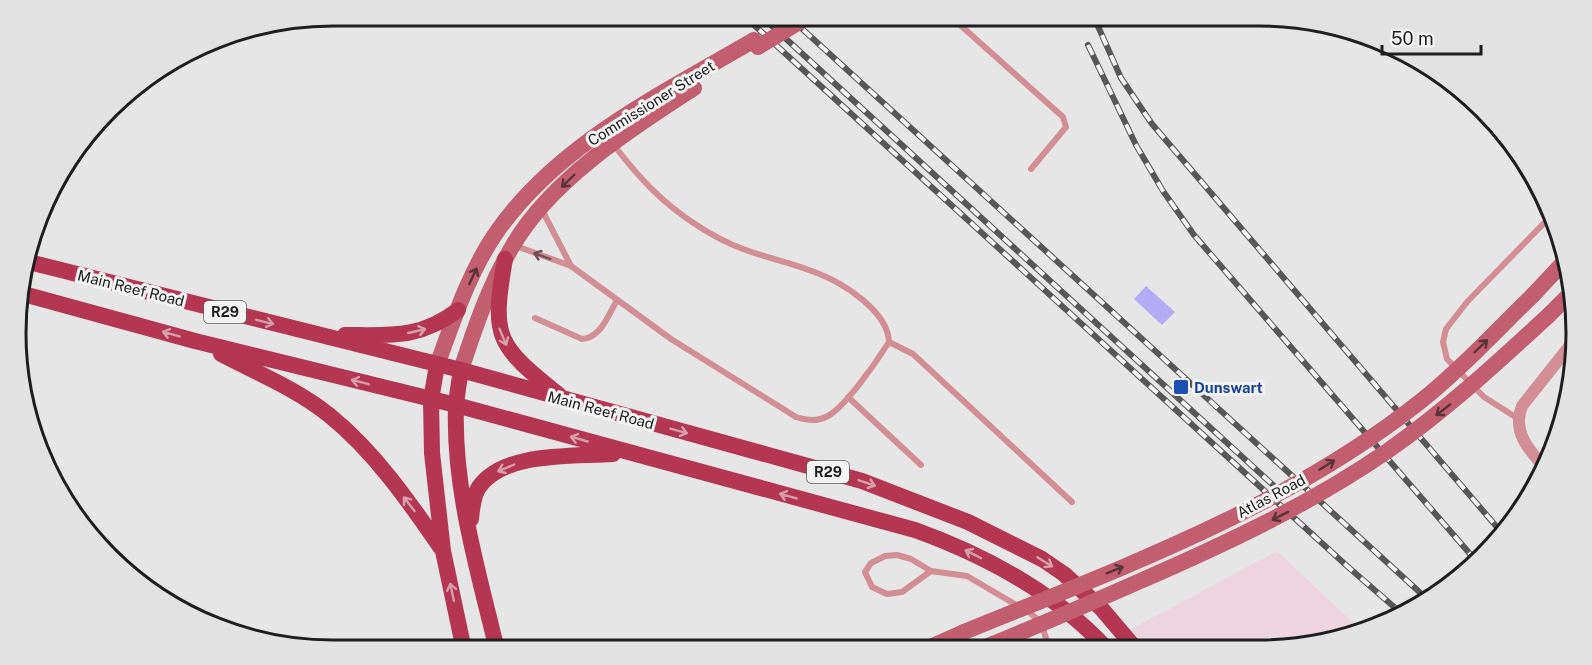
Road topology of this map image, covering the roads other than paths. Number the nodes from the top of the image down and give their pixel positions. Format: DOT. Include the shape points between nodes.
graph roads {
  1 [pos="780,26"];
  2 [pos="790,26"];
  3 [pos="961,26"];
  4 [pos="756,44"];
  5 [pos="608,137"];
  6 [pos="1031,170"];
  7 [pos="541,208"];
  8 [pos="1545,222"];
  9 [pos="509,252"];
  10 [pos="33,263"];
  11 [pos="571,266"];
  12 [pos="1559,267"];
  13 [pos="28,295"];
  14 [pos="1565,299"];
  15 [pos="617,300"];
  16 [pos="458,310"];
  17 [pos="535,318"];
  18 [pos="317,335"];
  19 [pos="195,341"];
  20 [pos="889,342"];
  21 [pos="1566,351"];
  22 [pos="437,365"];
  23 [pos="461,370"];
  24 [pos="848,397"];
  25 [pos="431,400"];
  26 [pos="565,400"];
  27 [pos="456,405"];
  28 [pos="1517,418"];
  29 [pos="626,453"];
  30 [pos="1538,460"];
  31 [pos="921,465"];
  32 [pos="1072,502"];
  33 [pos="470,535"];
  34 [pos="443,551"];
  35 [pos="931,571"];
  36 [pos="462,640"];
  37 [pos="495,640"];
  38 [pos="947,640"];
  39 [pos="1002,640"];
  40 [pos="1047,640"];
  41 [pos="1099,640"];
  42 [pos="1128,640"];
  1 -- 4 [label="main road, Commissioner Street"];
  2 -- 4 [label="main road, Commissioner Street, bridge"];
  3 -- 6 [label="lane" via="1062,117 1066,127"];
  4 -- 5 [label="main road, Commissioner Street"];
  5 -- 7 [label="main road, Commissioner Street, one-way"];
  16 -- 5 [label="main road, Commissioner Street, one-way" via="481,259 505,221 554,169"];
  5 -- 20 [label="lane" via="654,193 697,226 741,248 816,272 846,288 883,320"];
  7 -- 9 [label="main road, Commissioner Street"];
  7 -- 11 [label="lane"];
  8 -- 28 [label="lane" via="1467,302 1446,329 1443,342 1447,359 1477,390"];
  11 -- 9 [label="lane, one-way"];
  9 -- 23 [label="main road, Commissioner Street" via="487,295"];
  9 -- 26 [label="main road, one-way" via="498,310 499,328 508,349"];
  10 -- 18 [label="main road, Main Reef Road / R29, one-way"];
  11 -- 15 [label="lane"];
  38 -- 12 [label="main road, Atlas Road, one-way, bridge" via="1198,534 1317,471 1436,388"];
  19 -- 13 [label="main road, R29, one-way"];
  14 -- 39 [label="main road, Atlas Road, one-way, bridge" via="1469,389 1346,478 1200,555"];
  15 -- 17 [label="lane" via="599,331 587,339"];
  15 -- 24 [label="lane" via="671,339 796,417 812,421 828,416"];
  18 -- 16 [label="main road, one-way" via="415,333 444,321"];
  16 -- 22 [label="main road, Commissioner Street"];
  18 -- 22 [label="main road, Main Reef Road / R29"];
  25 -- 19 [label="main road, R29, one-way"];
  34 -- 19 [label="main road, one-way" via="370,455 329,415 287,388"];
  20 -- 24 [label="lane"];
  20 -- 32 [label="lane" via="913,354"];
  21 -- 28 [label="street" via="1522,406"];
  22 -- 23 [label="main road, Main Reef Road / R29"];
  22 -- 25 [label="main road, Commissioner Street"];
  23 -- 26 [label="main road, Main Reef Road / R29"];
  23 -- 27 [label="main road, Commissioner Street"];
  24 -- 31 [label="lane"];
  25 -- 27 [label="main road, R29"];
  25 -- 34 [label="main road, Commissioner Street" via="432,453"];
  26 -- 42 [label="main road, Main Reef Road / R29, one-way" via="862,481 968,522 1064,574"];
  29 -- 27 [label="main road, R29, one-way"];
  27 -- 33 [label="main road, Commissioner Street" via="458,461"];
  28 -- 30 [label="street" via="1522,436"];
  29 -- 33 [label="main road, one-way" via="537,459 500,470 479,487 473,502"];
  41 -- 29 [label="main road, R29, one-way" via="1061,605 1028,583 956,545 915,530"];
  33 -- 37 [label="main road, Commissioner Street"];
  36 -- 34 [label="main road, Commissioner Street, one-way"];
  35 -- 35 [label="lane" via="902,592 887,594 872,587 865,572 871,563 897,555"];
  35 -- 40 [label="lane" via="967,576 1030,613 1041,622"];
}
